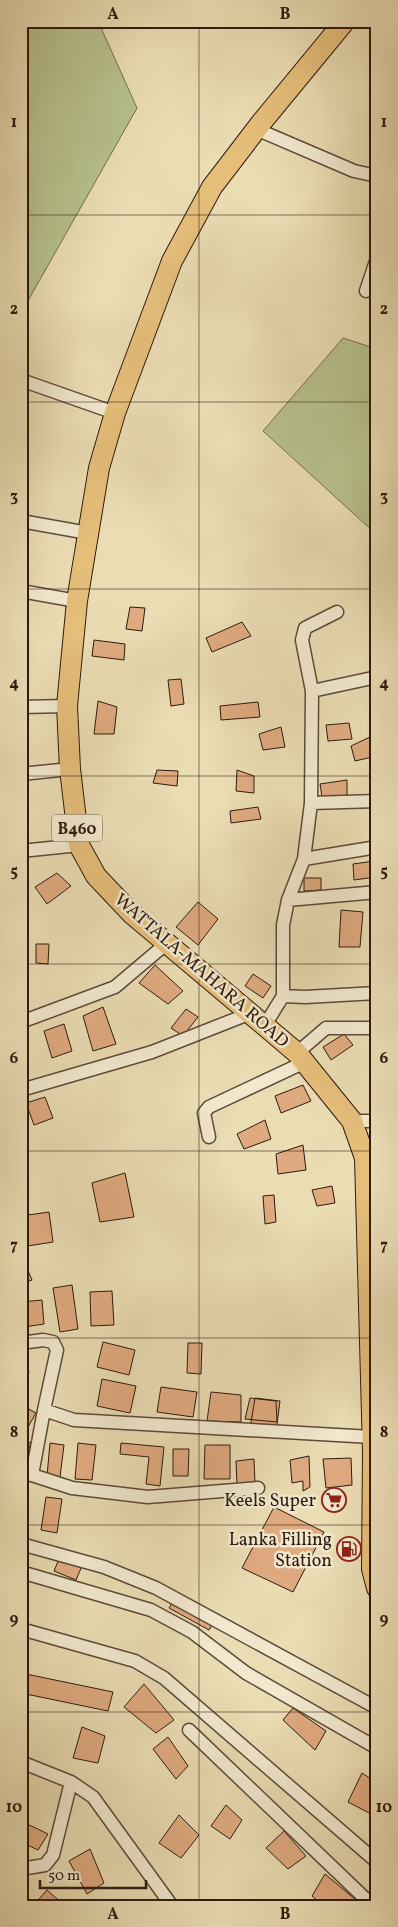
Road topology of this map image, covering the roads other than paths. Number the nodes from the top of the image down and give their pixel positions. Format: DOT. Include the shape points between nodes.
graph roads {
  1 [pos="346,21"];
  2 [pos="256,130"];
  3 [pos="377,176"];
  4 [pos="377,258"];
  5 [pos="366,291"];
  6 [pos="21,380"];
  7 [pos="115,413"];
  8 [pos="21,521"];
  9 [pos="88,533"];
  10 [pos="21,591"];
  11 [pos="77,601"];
  12 [pos="337,612"];
  13 [pos="377,677"];
  14 [pos="312,691"];
  15 [pos="21,706"];
  16 [pos="67,706"];
  17 [pos="70,769"];
  18 [pos="21,774"];
  19 [pos="377,802"];
  20 [pos="311,803"];
  21 [pos="79,845"];
  22 [pos="377,847"];
  23 [pos="21,850"];
  24 [pos="304,858"];
  25 [pos="377,892"];
  26 [pos="288,900"];
  27 [pos="166,944"];
  28 [pos="377,992"];
  29 [pos="283,996"];
  30 [pos="258,1019"];
  31 [pos="21,1022"];
  32 [pos="377,1028"];
  33 [pos="301,1058"];
  34 [pos="21,1090"];
  35 [pos="352,1121"];
  36 [pos="377,1121"];
  37 [pos="209,1137"];
  38 [pos="372,1250"];
  39 [pos="21,1343"];
  40 [pos="373,1394"];
  41 [pos="44,1410"];
  42 [pos="374,1447"];
  43 [pos="27,1474"];
  44 [pos="258,1488"];
  45 [pos="21,1544"];
  46 [pos="21,1572"];
  47 [pos="377,1588"];
  48 [pos="21,1629"];
  49 [pos="377,1708"];
  50 [pos="189,1730"];
  51 [pos="377,1748"];
  52 [pos="21,1762"];
  53 [pos="71,1782"];
  54 [pos="377,1862"];
  55 [pos="21,1869"];
  56 [pos="172,1906"];
  57 [pos="373,1906"];
  1 -- 2 [label="main road, WATTALA-MAHARA ROAD / B460"];
  2 -- 3 [label="street" via="354,171"];
  2 -- 7 [label="main road, WATTALA-MAHARA ROAD / B460" via="212,187 172,261"];
  4 -- 5 [label="street"];
  6 -- 7 [label="street"];
  7 -- 9 [label="main road, WATTALA-MAHARA ROAD / B460" via="99,468"];
  8 -- 9 [label="street"];
  9 -- 11 [label="main road, WATTALA-MAHARA ROAD / B460"];
  10 -- 11 [label="street"];
  11 -- 16 [label="main road, WATTALA-MAHARA ROAD / B460"];
  12 -- 14 [label="street" via="305,628 302,640"];
  13 -- 14 [label="street"];
  14 -- 20 [label="street"];
  15 -- 16 [label="street"];
  16 -- 17 [label="main road, WATTALA-MAHARA ROAD / B460"];
  17 -- 18 [label="street"];
  17 -- 21 [label="main road, WATTALA-MAHARA ROAD / B460"];
  19 -- 20 [label="street"];
  20 -- 24 [label="street"];
  21 -- 23 [label="street"];
  21 -- 27 [label="main road, WATTALA-MAHARA ROAD / B460" via="96,876"];
  22 -- 24 [label="street"];
  24 -- 26 [label="street"];
  25 -- 26 [label="street"];
  26 -- 29 [label="street" via="283,925"];
  27 -- 30 [label="main road, WATTALA-MAHARA ROAD / B460"];
  27 -- 31 [label="street" via="115,987"];
  28 -- 29 [label="street" via="305,998"];
  29 -- 30 [label="street"];
  30 -- 33 [label="main road, WATTALA-MAHARA ROAD / B460"];
  30 -- 34 [label="street"];
  32 -- 33 [label="street" via="326,1028"];
  33 -- 35 [label="main road, WATTALA-MAHARA ROAD / B460"];
  33 -- 37 [label="street" via="209,1106 204,1113"];
  35 -- 36 [label="street"];
  35 -- 38 [label="main road, WATTALA-MAHARA ROAD / B460" via="365,1158"];
  38 -- 40 [label="main road, WATTALA-MAHARA ROAD / B460"];
  39 -- 41 [label="street" via="43,1340 53,1342 57,1350"];
  40 -- 42 [label="main road, WATTALA-MAHARA ROAD / B460"];
  41 -- 42 [label="street" via="74,1420"];
  41 -- 43 [label="street"];
  42 -- 47 [label="main road, WATTALA-MAHARA ROAD / B460" via="372,1569"];
  43 -- 44 [label="street" via="72,1488 148,1497"];
  45 -- 49 [label="street" via="104,1567 156,1588"];
  46 -- 51 [label="street" via="151,1610 192,1632 246,1673"];
  48 -- 54 [label="street" via="135,1661 164,1678"];
  50 -- 57 [label="street"];
  52 -- 53 [label="street"];
  53 -- 55 [label="street" via="53,1856 45,1865"];
  53 -- 56 [label="street" via="94,1797"];
}
